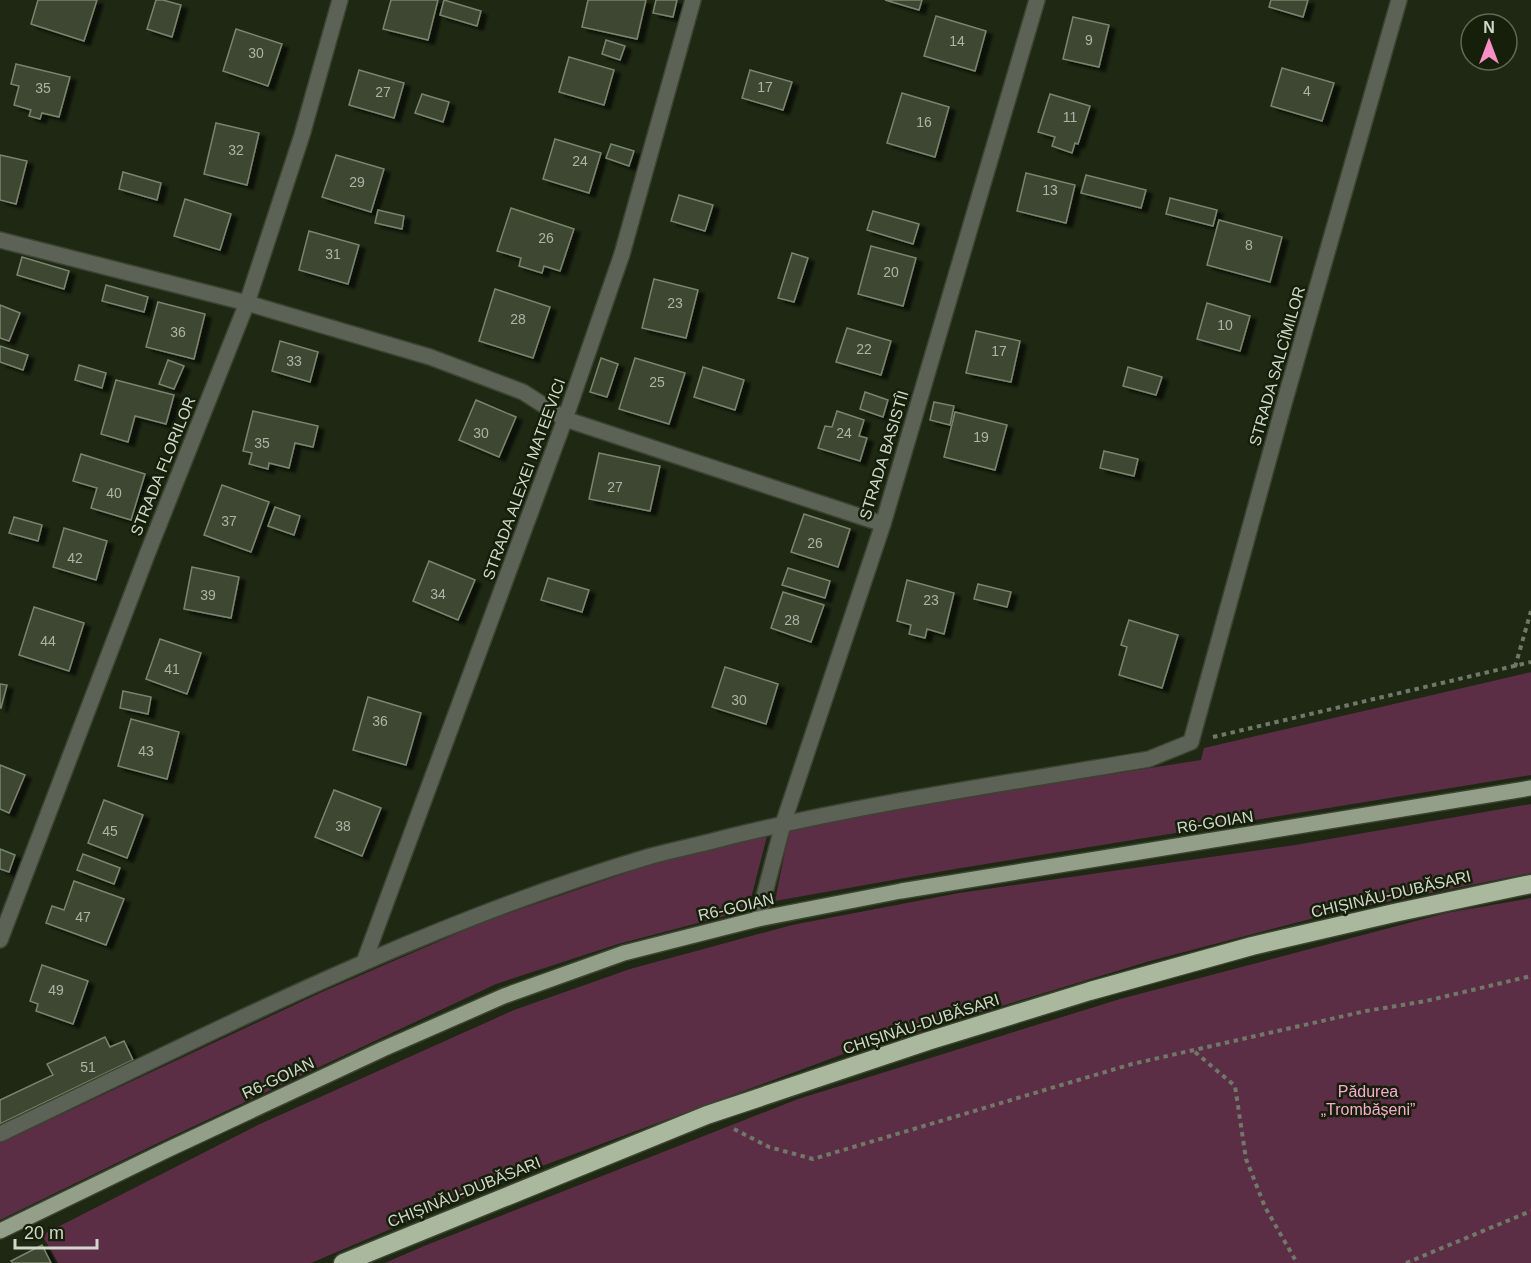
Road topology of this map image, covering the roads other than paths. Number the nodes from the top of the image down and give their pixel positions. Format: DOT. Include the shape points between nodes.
graph roads {
  1 [pos="340,0"];
  2 [pos="693,0"];
  3 [pos="1037,0"];
  4 [pos="1399,0"];
  5 [pos="0,240"];
  6 [pos="247,303"];
  7 [pos="565,419"];
  8 [pos="883,524"];
  9 [pos="1531,788"];
  10 [pos="783,824"];
  11 [pos="1531,884"];
  12 [pos="758,919"];
  13 [pos="0,940"];
  14 [pos="364,962"];
  15 [pos="0,1134"];
  16 [pos="0,1231"];
  17 [pos="343,1263"];
  1 -- 6 [label="street, STRADA FLORILOR" via="302,135"];
  2 -- 7 [label="street, STRADA ALEXEI MATEEVICI" via="622,254"];
  3 -- 8 [label="street, STRADA BASISTÎI"];
  4 -- 10 [label="street, STRADA SALCÎMILOR" via="1191,742 1149,759"];
  5 -- 6 [label="street"];
  6 -- 7 [label="street" via="430,357 523,392"];
  6 -- 13 [label="street, STRADA FLORILOR"];
  7 -- 8 [label="street"];
  7 -- 14 [label="street, STRADA ALEXEI MATEEVICI"];
  8 -- 10 [label="street, STRADA BASISTÎI"];
  9 -- 12 [label="main road, R6-GOIAN" via="901,891"];
  10 -- 12 [label="street, STRADA BASISTÎI"];
  10 -- 14 [label="street" via="652,856 501,906"];
  11 -- 17 [label="highway, CHIȘINĂU-DUBĂSARI" via="1252,946 928,1041 707,1115"];
  12 -- 16 [label="main road, R6-GOIAN" via="624,953 504,996 383,1049"];
  14 -- 15 [label="street"];
}
